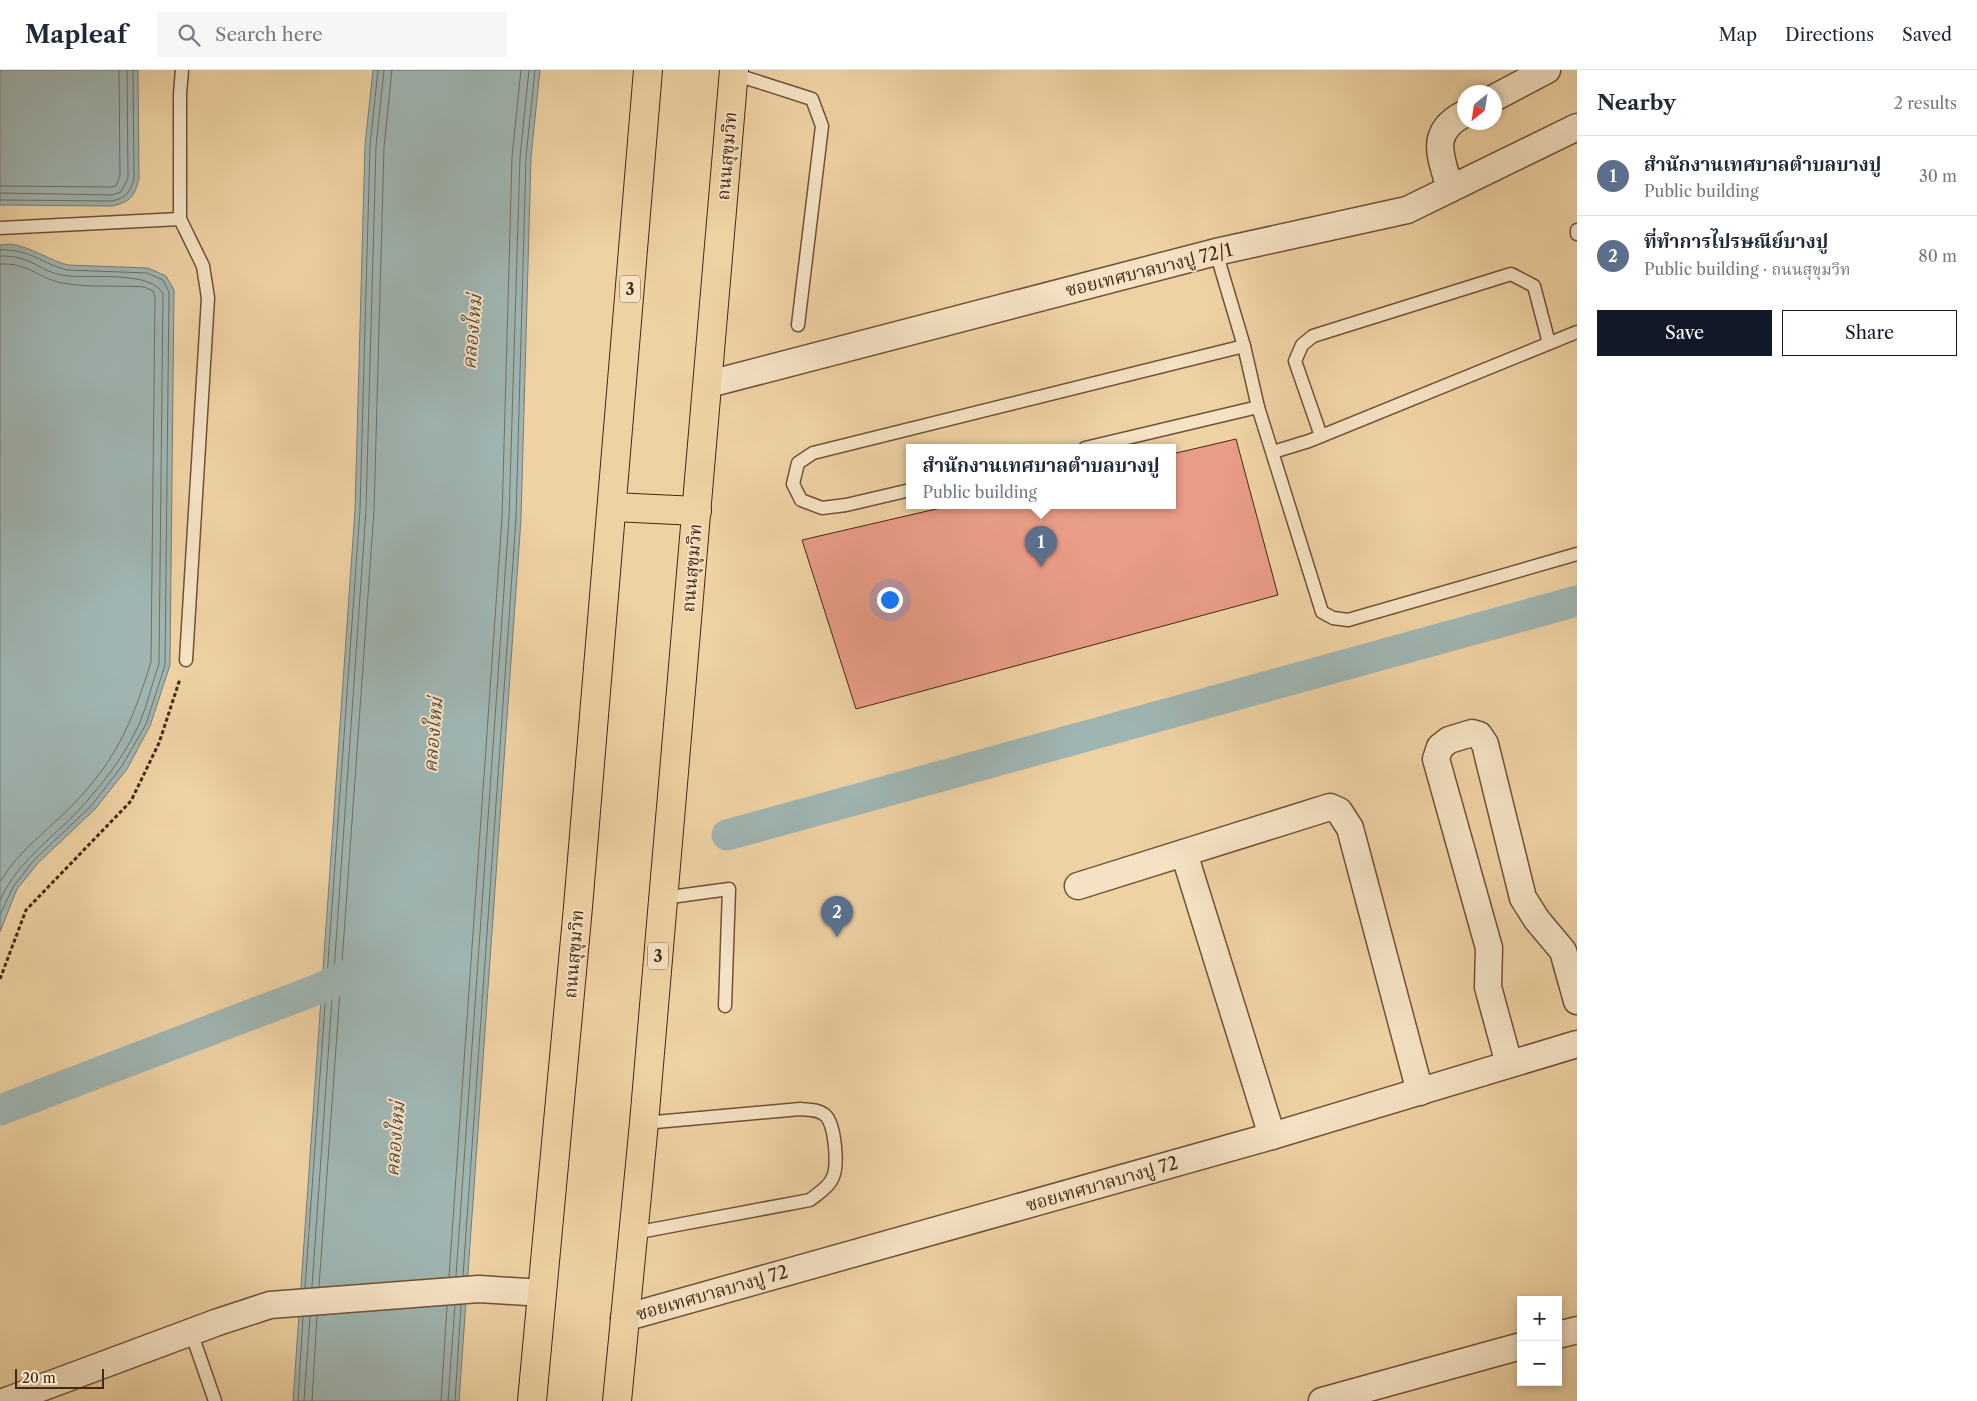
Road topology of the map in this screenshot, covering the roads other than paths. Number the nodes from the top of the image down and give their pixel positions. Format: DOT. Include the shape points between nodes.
graph roads {
  1 [pos="182,70"];
  2 [pos="648,70"];
  3 [pos="1547,70"];
  4 [pos="734,72"];
  5 [pos="1502,94"];
  6 [pos="1457,119"];
  7 [pos="1577,127"];
  8 [pos="1450,189"];
  9 [pos="180,219"];
  10 [pos="0,228"];
  11 [pos="1577,230"];
  12 [pos="1577,234"];
  13 [pos="1216,252"];
  14 [pos="798,325"];
  15 [pos="1577,332"];
  16 [pos="1549,343"];
  17 [pos="1244,346"];
  18 [pos="709,384"];
  19 [pos="1258,407"];
  20 [pos="1321,436"];
  21 [pos="1103,444"];
  22 [pos="1273,452"];
  23 [pos="906,491"];
  24 [pos="613,507"];
  25 [pos="697,511"];
  26 [pos="1577,554"];
  27 [pos="186,660"];
  28 [pos="1184,853"];
  29 [pos="1078,886"];
  30 [pos="663,898"];
  31 [pos="1577,1001"];
  32 [pos="725,1006"];
  33 [pos="1577,1044"];
  34 [pos="1509,1064"];
  35 [pos="1420,1092"];
  36 [pos="644,1123"];
  37 [pos="1272,1136"];
  38 [pos="634,1233"];
  39 [pos="542,1293"];
  40 [pos="624,1318"];
  41 [pos="1577,1330"];
  42 [pos="191,1332"];
  43 [pos="1562,1334"];
  44 [pos="1517,1347"];
  45 [pos="6,1401"];
  46 [pos="215,1401"];
  47 [pos="532,1401"];
  48 [pos="617,1401"];
  49 [pos="1322,1401"];
  1 -- 9 [label="lane"];
  2 -- 24 [label="main road, ถนนสุขุมวิท / 3"];
  3 -- 5 [label="street"];
  4 -- 14 [label="lane" via="812,99 822,126"];
  4 -- 18 [label="main road, ถนนสุขุมวิท / 3"];
  6 -- 8 [label="street" via="1444,129 1439,147"];
  7 -- 8 [label="street, ซอยเทศบาลบางปู 72/1"];
  8 -- 13 [label="street, ซอยเทศบาลบางปู 72/1" via="1407,210"];
  9 -- 10 [label="lane"];
  9 -- 27 [label="lane" via="203,266 208,298"];
  11 -- 12 [label="lane"];
  13 -- 17 [label="lane"];
  13 -- 18 [label="street, ซอยเทศบาลบางปู 72/1"];
  15 -- 16 [label="lane"];
  16 -- 20 [label="lane"];
  16 -- 20 [label="lane" via="1534,286 1511,274 1313,336 1302,345 1295,361"];
  17 -- 19 [label="lane"];
  17 -- 23 [label="lane" via="813,453 798,463 793,484 801,500 822,508"];
  18 -- 25 [label="main road, ถนนสุขุมวิท / 3"];
  19 -- 21 [label="lane"];
  19 -- 22 [label="lane"];
  20 -- 22 [label="lane"];
  22 -- 26 [label="lane" via="1322,612 1334,618 1348,620"];
  24 -- 25 [label="main road, ถนนสุขุมวิท"];
  24 -- 39 [label="main road, ถนนสุขุมวิท / 3"];
  25 -- 30 [label="main road, ถนนสุขุมวิท / 3"];
  28 -- 29 [label="street"];
  28 -- 35 [label="street" via="1330,807 1339,811 1350,828"];
  28 -- 37 [label="street"];
  30 -- 32 [label="lane" via="728,889"];
  30 -- 36 [label="main road, ถนนสุขุมวิท / 3"];
  31 -- 34 [label="street" via="1563,951 1523,898 1486,744 1479,735 1472,733 1448,740 1440,747 1436,759 1490,948 1488,987"];
  33 -- 34 [label="street, ซอยเทศบาลบางปู 72"];
  34 -- 35 [label="street, ซอยเทศบาลบางปู 72"];
  35 -- 37 [label="street, ซอยเทศบาลบางปู 72"];
  36 -- 38 [label="main road, ถนนสุขุมวิท / 3"];
  36 -- 38 [label="lane" via="816,1110 831,1126 837,1169 832,1181 810,1200"];
  37 -- 40 [label="street, ซอยเทศบาลบางปู 72"];
  38 -- 40 [label="main road, ถนนสุขุมวิท / 3"];
  39 -- 42 [label="street" via="480,1288 270,1304"];
  39 -- 47 [label="main road, ถนนสุขุมวิท / 3"];
  40 -- 48 [label="main road, ถนนสุขุมวิท / 3"];
  41 -- 43 [label="street"];
  42 -- 45 [label="street"];
  42 -- 46 [label="lane"];
  44 -- 49 [label="street"];
}
